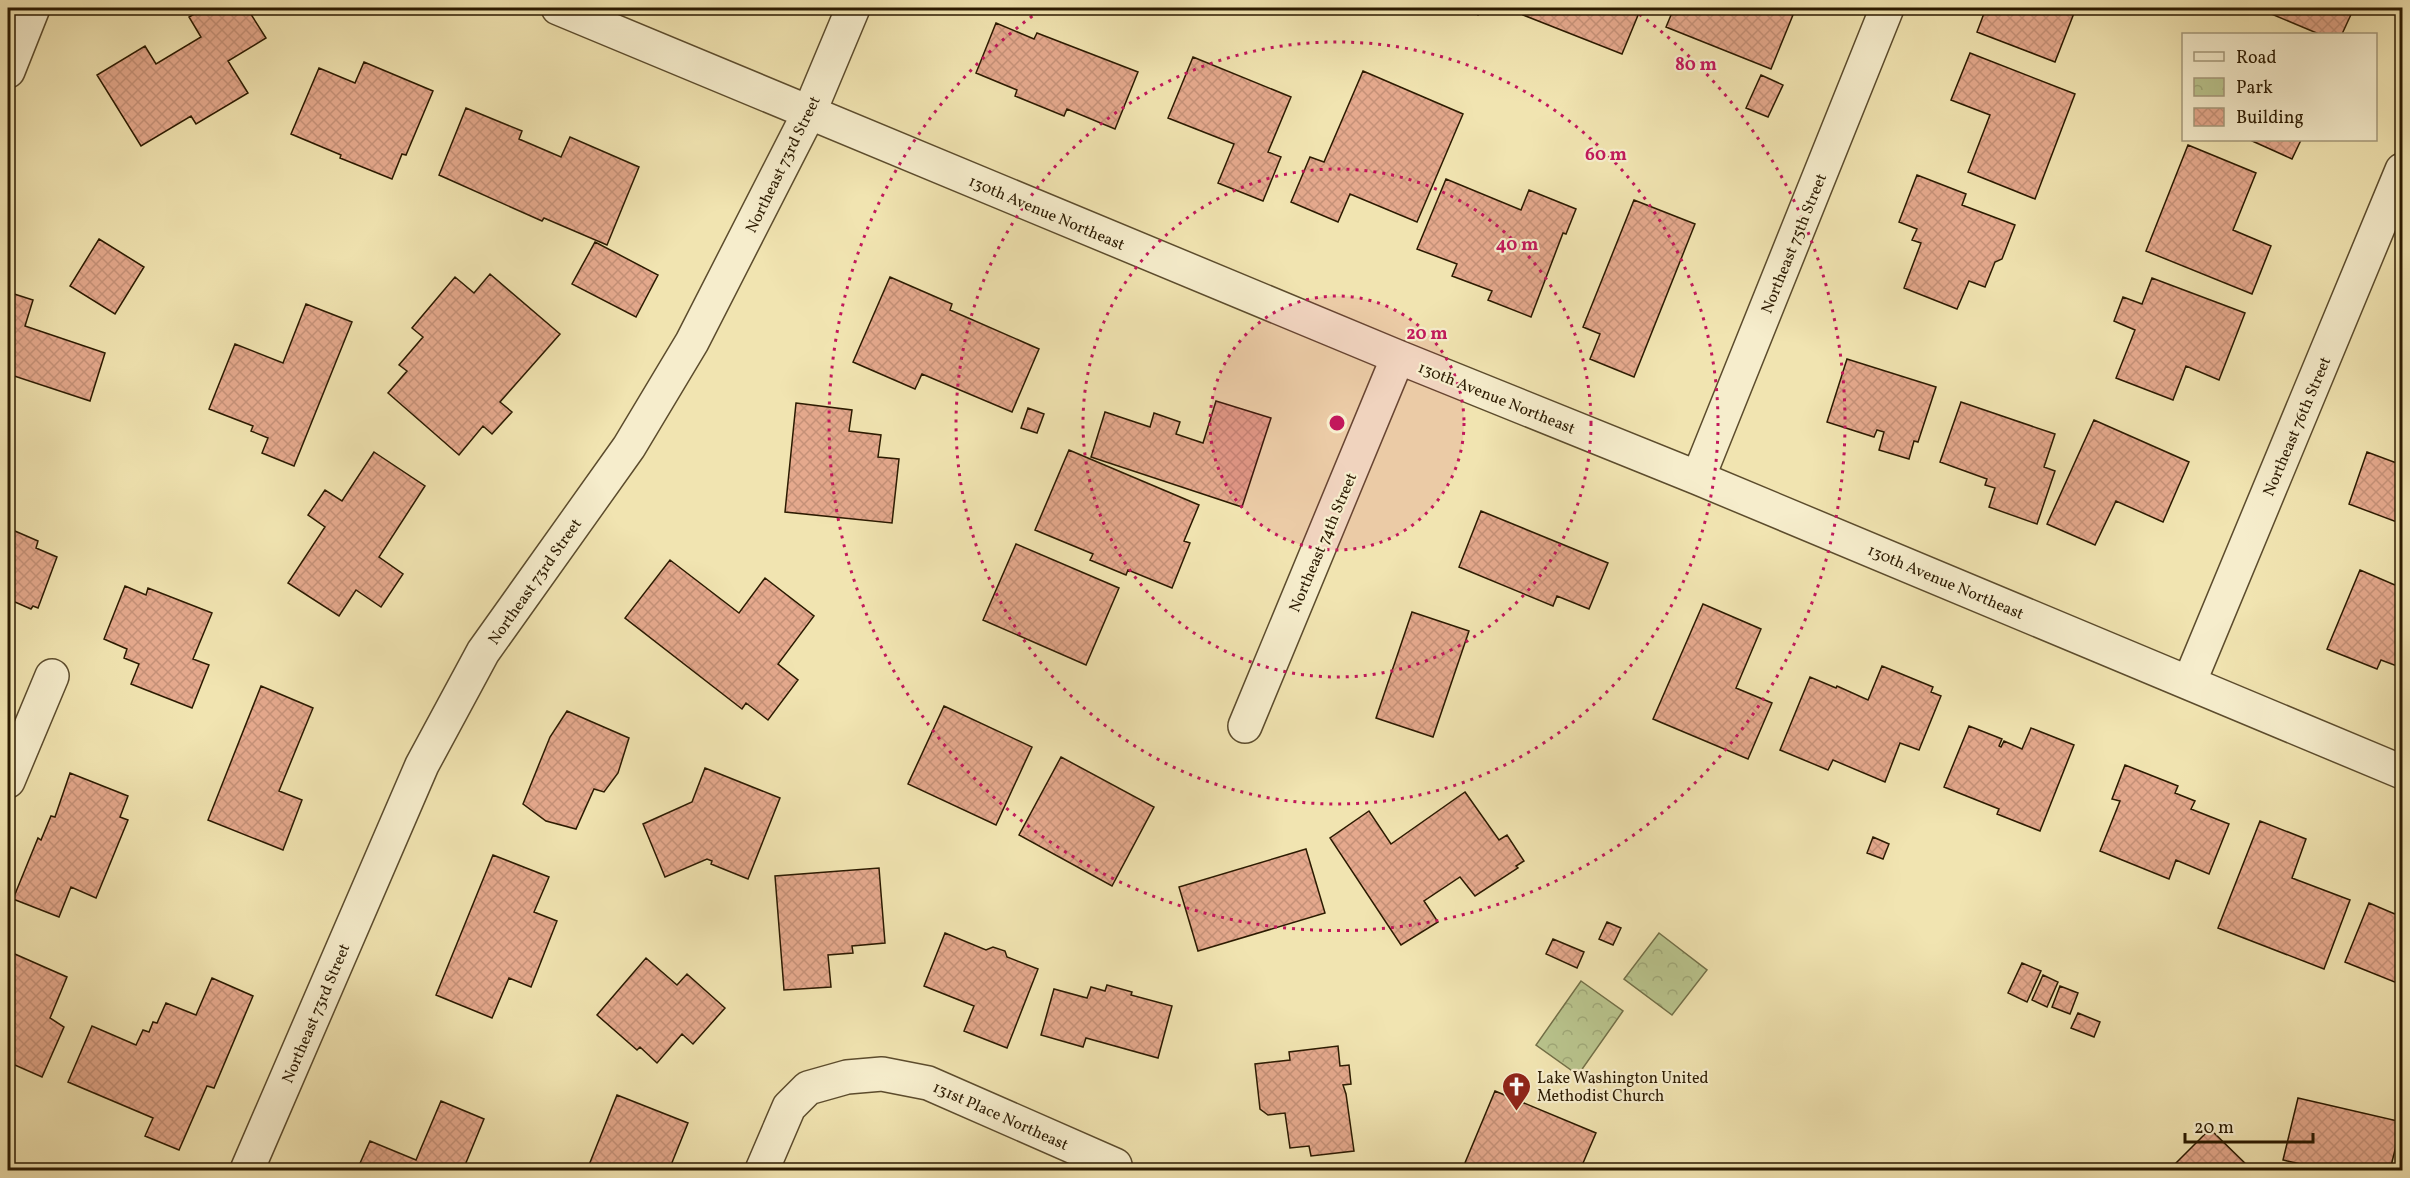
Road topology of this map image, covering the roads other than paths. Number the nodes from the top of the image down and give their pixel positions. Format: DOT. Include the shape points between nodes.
graph roads {
  1 [pos="33,8"];
  2 [pos="558,8"];
  3 [pos="853,8"];
  4 [pos="1887,8"];
  5 [pos="8,71"];
  6 [pos="809,113"];
  7 [pos="2403,170"];
  8 [pos="1398,357"];
  9 [pos="1698,478"];
  10 [pos="51,676"];
  11 [pos="2189,683"];
  12 [pos="1245,726"];
  13 [pos="2403,772"];
  14 [pos="8,781"];
  15 [pos="1115,1165"];
  16 [pos="247,1170"];
  17 [pos="762,1170"];
  1 -- 5 [label="street"];
  2 -- 6 [label="street, 130th Avenue Northeast"];
  3 -- 6 [label="street, Northeast 73rd Street"];
  4 -- 9 [label="street, Northeast 75th Street"];
  6 -- 8 [label="street, 130th Avenue Northeast"];
  6 -- 16 [label="street, Northeast 73rd Street" via="693,342 629,447 483,652 422,765"];
  7 -- 11 [label="street, Northeast 76th Street"];
  8 -- 9 [label="street, 130th Avenue Northeast"];
  8 -- 12 [label="street, Northeast 74th Street"];
  9 -- 11 [label="street, 130th Avenue Northeast"];
  10 -- 14 [label="street"];
  11 -- 13 [label="street, 130th Avenue Northeast"];
  15 -- 17 [label="street, 131st Place Northeast" via="928,1083 882,1074 847,1077 808,1088 789,1107"];
}
